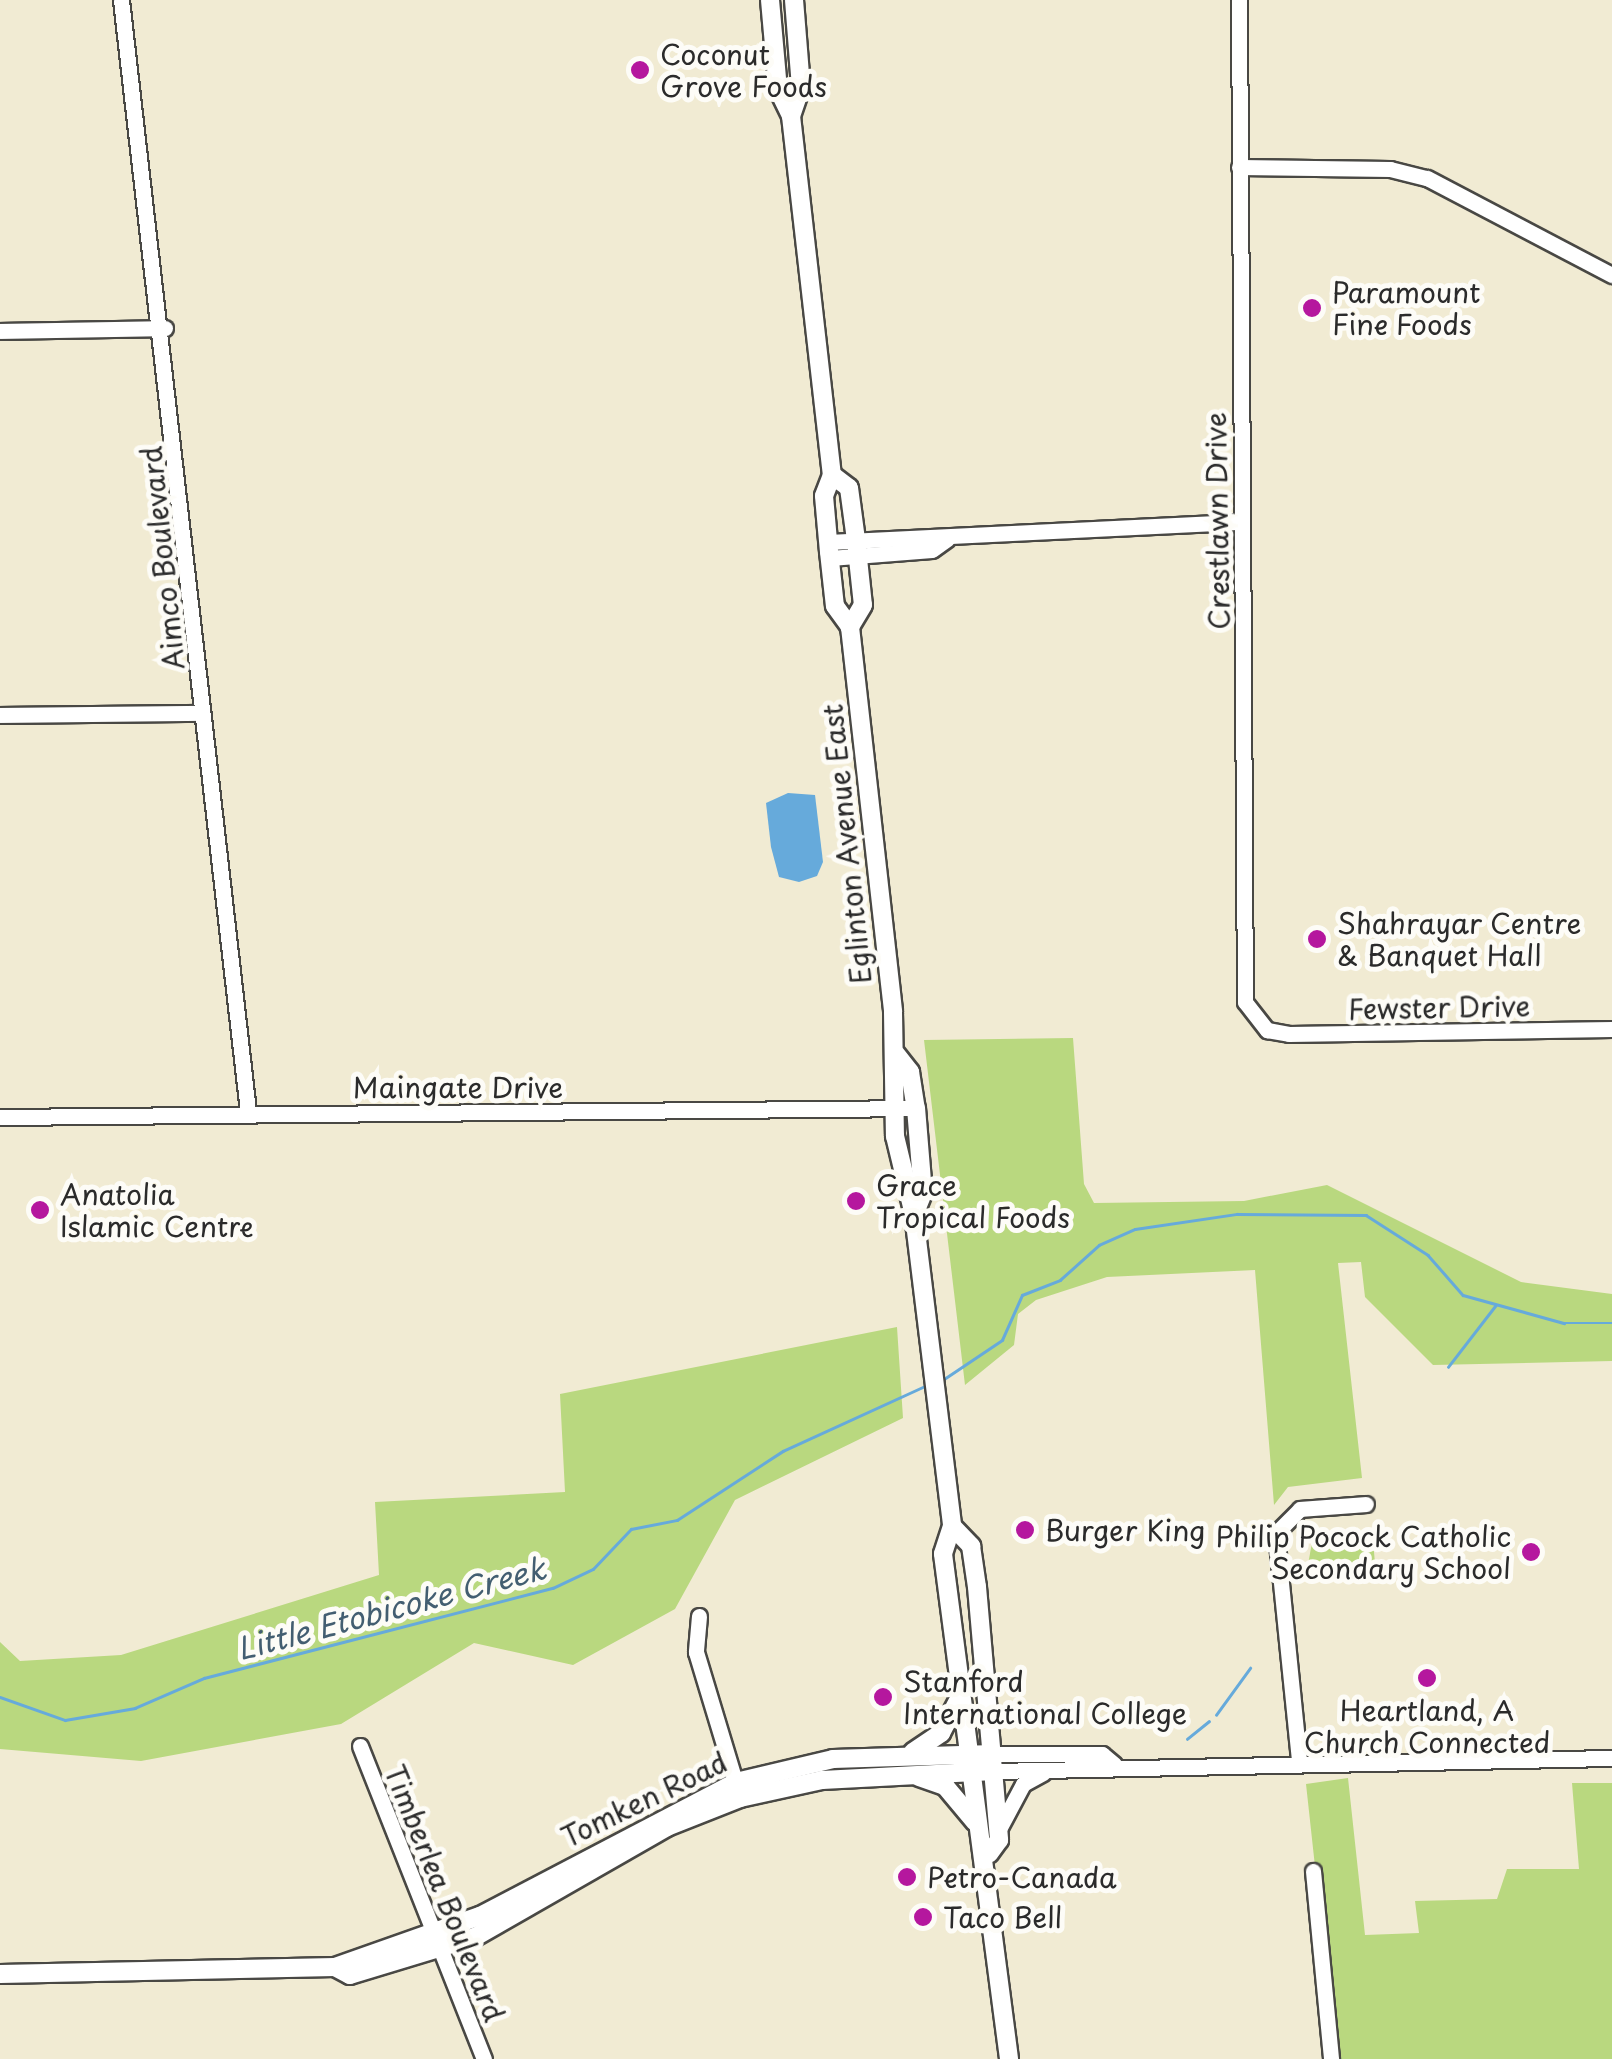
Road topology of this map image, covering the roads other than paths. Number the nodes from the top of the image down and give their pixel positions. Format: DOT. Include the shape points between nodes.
graph roads {
  1 [pos="122,0"];
  2 [pos="770,0"];
  3 [pos="794,0"];
  4 [pos="1237,1"];
  5 [pos="791,116"];
  6 [pos="1239,167"];
  7 [pos="1612,275"];
  8 [pos="165,328"];
  9 [pos="0,332"];
  10 [pos="832,475"];
  11 [pos="1242,522"];
  12 [pos="857,548"];
  13 [pos="829,550"];
  14 [pos="850,628"];
  15 [pos="0,714"];
  16 [pos="202,714"];
  17 [pos="1612,1029"];
  18 [pos="1267,1030"];
  19 [pos="896,1054"];
  20 [pos="916,1108"];
  21 [pos="893,1110"];
  22 [pos="248,1112"];
  23 [pos="0,1118"];
  24 [pos="914,1214"];
  25 [pos="1366,1504"];
  26 [pos="952,1526"];
  27 [pos="699,1616"];
  28 [pos="962,1692"];
  29 [pos="360,1746"];
  30 [pos="909,1754"];
  31 [pos="1612,1758"];
  32 [pos="1300,1760"];
  33 [pos="970,1762"];
  34 [pos="994,1762"];
  35 [pos="1114,1764"];
  36 [pos="1046,1772"];
  37 [pos="904,1773"];
  38 [pos="738,1790"];
  39 [pos="976,1824"];
  40 [pos="998,1831"];
  41 [pos="989,1854"];
  42 [pos="1313,1871"];
  43 [pos="435,1942"];
  44 [pos="0,1974"];
  45 [pos="484,2059"];
  46 [pos="1009,2059"];
  47 [pos="1331,2059"];
  1 -- 8 [label="street, Aimco Boulevard"];
  2 -- 5 [label="main road, Eglinton Avenue East" via="778,89"];
  3 -- 5 [label="main road, Eglinton Avenue East" via="801,87"];
  4 -- 6 [label="street, Crestlawn Drive"];
  5 -- 10 [label="main road, Eglinton Avenue East"];
  6 -- 7 [label="street" via="1390,169 1427,178"];
  6 -- 11 [label="street, Crestlawn Drive"];
  8 -- 9 [label="street"];
  8 -- 16 [label="street, Aimco Boulevard"];
  10 -- 12 [label="main road, Eglinton Avenue East" via="849,488"];
  10 -- 13 [label="main road, Eglinton Avenue East" via="824,496"];
  11 -- 12 [label="street" via="947,540 932,550"];
  11 -- 18 [label="street, Crestlawn Drive" via="1244,1002"];
  12 -- 13 [label="street"];
  12 -- 14 [label="main road, Eglinton Avenue East" via="863,605"];
  13 -- 14 [label="main road, Eglinton Avenue East" via="836,606"];
  14 -- 19 [label="main road, Eglinton Avenue East"];
  15 -- 16 [label="street"];
  16 -- 22 [label="street, Aimco Boulevard"];
  17 -- 18 [label="street, Fewster Drive"];
  19 -- 20 [label="main road, Eglinton Avenue East" via="910,1072"];
  19 -- 21 [label="main road, Eglinton Avenue East"];
  20 -- 21 [label="street, Maingate Drive"];
  20 -- 24 [label="main road, Eglinton Avenue East" via="923,1193"];
  21 -- 22 [label="street, Maingate Drive"];
  21 -- 24 [label="main road, Eglinton Avenue East" via="902,1192"];
  22 -- 23 [label="street, Maingate Drive"];
  24 -- 26 [label="main road, Eglinton Avenue East"];
  25 -- 32 [label="street" via="1300,1508 1276,1533"];
  26 -- 28 [label="main road, Eglinton Avenue East" via="944,1554"];
  26 -- 34 [label="main road, Eglinton Avenue East" via="971,1546"];
  27 -- 38 [label="street" via="696,1652"];
  28 -- 30 [label="main road" via="942,1732"];
  28 -- 33 [label="main road, Eglinton Avenue East"];
  29 -- 43 [label="street, Timberlea Boulevard"];
  30 -- 33 [label="main road, Tomken Road"];
  30 -- 38 [label="main road, Tomken Road" via="833,1759"];
  31 -- 32 [label="street, Tomken Road"];
  32 -- 35 [label="street, Tomken Road"];
  33 -- 34 [label="main road, Tomken Road"];
  33 -- 37 [label="main road, Tomken Road"];
  33 -- 39 [label="main road, Eglinton Avenue East"];
  34 -- 35 [label="street, Tomken Road" via="1102,1754"];
  34 -- 36 [label="street, Tomken Road"];
  34 -- 40 [label="main road, Eglinton Avenue East"];
  35 -- 36 [label="street, Tomken Road"];
  36 -- 40 [label="street" via="1023,1784"];
  37 -- 38 [label="main road, Tomken Road"];
  37 -- 39 [label="main road" via="945,1786"];
  38 -- 43 [label="main road, Tomken Road"];
  39 -- 41 [label="main road, Eglinton Avenue East"];
  40 -- 41 [label="main road, Eglinton Avenue East"];
  41 -- 46 [label="main road, Eglinton Avenue East"];
  42 -- 47 [label="street"];
  43 -- 44 [label="main road, Tomken Road" via="336,1967"];
  43 -- 45 [label="street, Timberlea Boulevard"];
}
